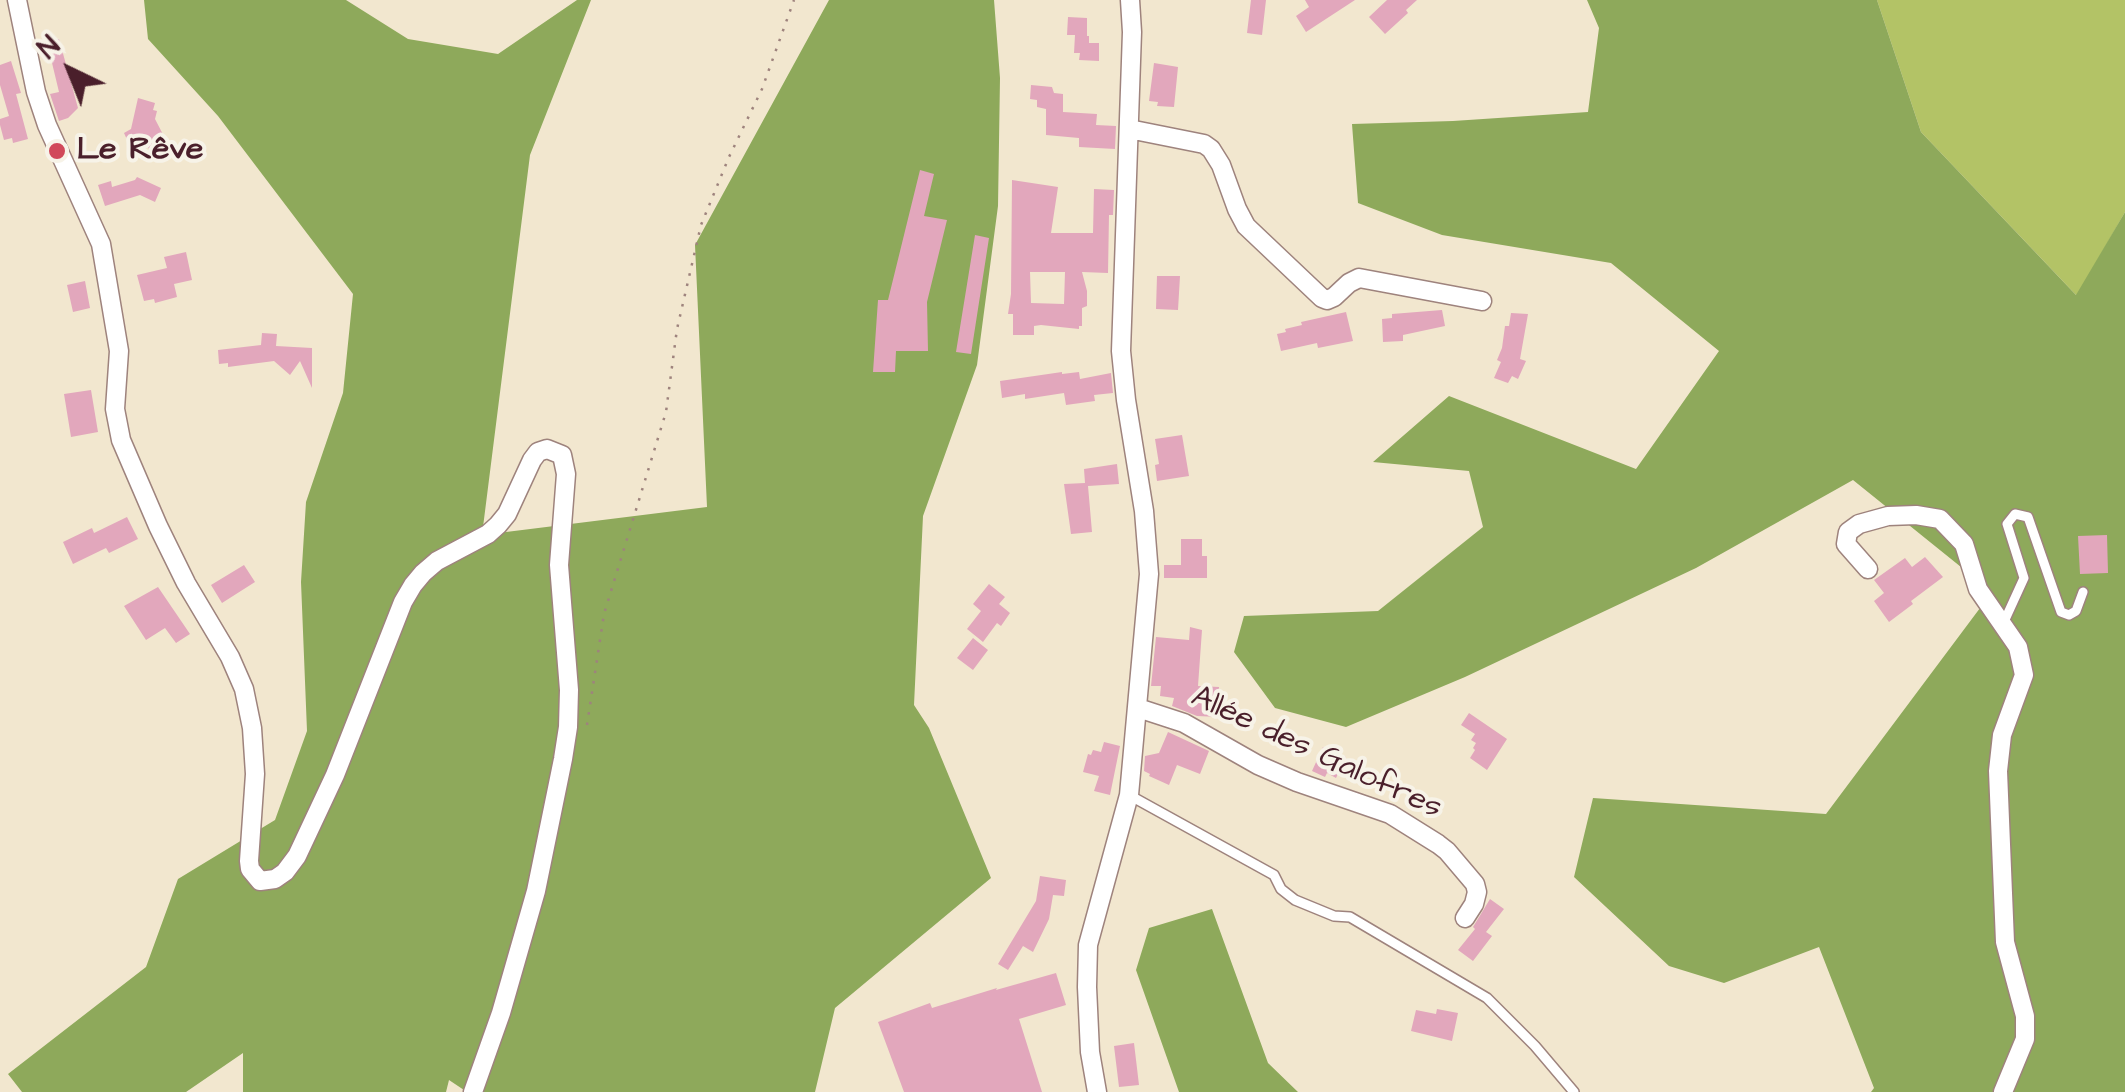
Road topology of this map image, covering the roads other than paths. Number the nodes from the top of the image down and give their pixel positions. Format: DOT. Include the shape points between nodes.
graph roads {
  1 [pos="16,0"];
  2 [pos="1130,0"];
  3 [pos="1129,130"];
  4 [pos="1482,300"];
  5 [pos="1868,570"];
  6 [pos="2083,592"];
  7 [pos="2003,624"];
  8 [pos="1138,708"];
  9 [pos="1129,796"];
  10 [pos="1465,918"];
  11 [pos="473,1092"];
  12 [pos="1097,1092"];
  13 [pos="1574,1092"];
  14 [pos="2004,1092"];
  1 -- 11 [label="street" via="47,125 101,244 119,351 115,409 121,440 186,583 244,688 255,774 249,860 260,880 275,879 298,856 403,602 423,572 488,534 508,514 538,452 555,450 566,464 560,566 569,690 564,759 536,891"];
  2 -- 3 [label="street"];
  3 -- 4 [label="street" via="1211,149 1246,226 1322,298 1334,298 1359,278"];
  3 -- 8 [label="street" via="1121,351 1149,574"];
  5 -- 7 [label="street" via="1846,544 1859,524 1916,514 1940,519 1964,544 1978,589"];
  6 -- 7 [label="lane" via="2076,610 2061,612 2028,517 2016,514 2008,524 2024,578"];
  7 -- 14 [label="street" via="2018,647 2024,675 2002,734 1998,771 2005,942 2026,1016 2025,1039"];
  8 -- 9 [label="street"];
  8 -- 10 [label="street, Allée des Galofres" via="1184,723 1297,782 1390,814 1438,844 1475,884"];
  9 -- 12 [label="street" via="1088,945"];
  9 -- 13 [label="lane" via="1274,875 1295,900 1350,917 1486,998"];
}
